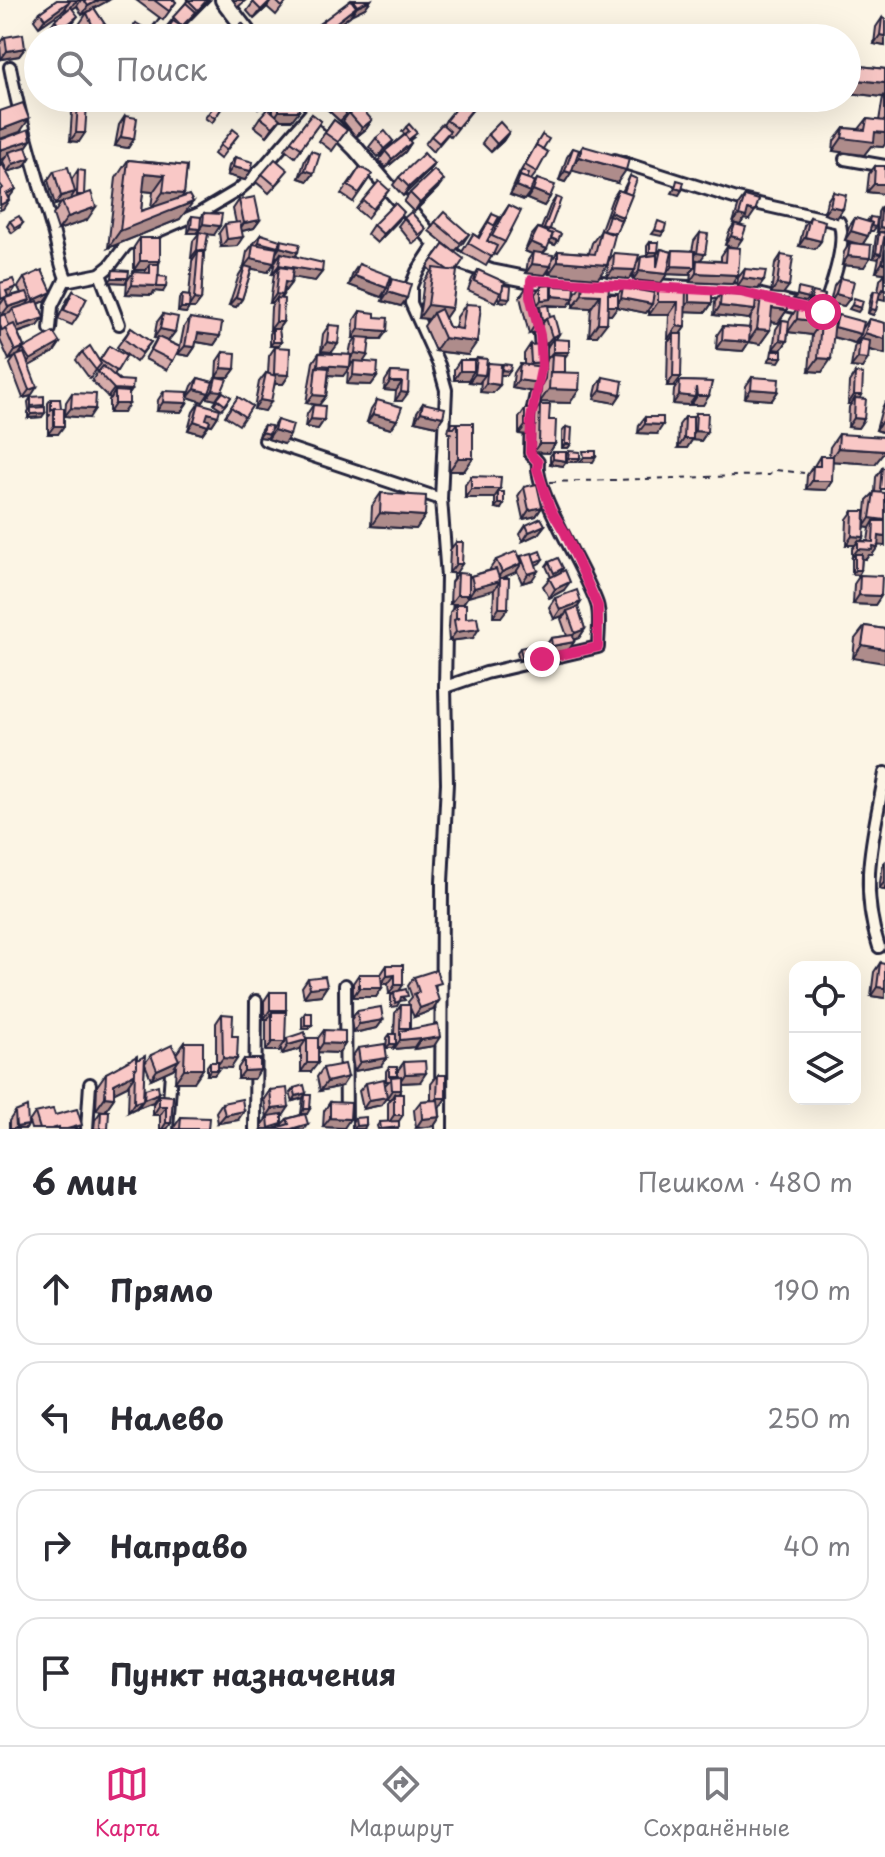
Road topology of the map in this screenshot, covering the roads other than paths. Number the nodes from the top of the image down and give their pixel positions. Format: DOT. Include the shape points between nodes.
graph roads {
  1 [pos="181,0"];
  2 [pos="223,0"];
  3 [pos="163,24"];
  4 [pos="241,24"];
  5 [pos="10,67"];
  6 [pos="303,112"];
  7 [pos="319,112"];
  8 [pos="598,153"];
  9 [pos="845,159"];
  10 [pos="885,166"];
  11 [pos="436,243"];
  12 [pos="100,274"];
  13 [pos="66,278"];
  14 [pos="531,280"];
  15 [pos="829,313"];
  16 [pos="119,324"];
  17 [pos="50,329"];
  18 [pos="265,440"];
  19 [pos="441,499"];
  20 [pos="445,687"];
  21 [pos="885,773"];
  22 [pos="879,947"];
  23 [pos="345,985"];
  24 [pos="256,1001"];
  25 [pos="171,1072"];
  26 [pos="90,1084"];
  27 [pos="87,1129"];
  28 [pos="167,1129"];
  29 [pos="255,1129"];
  30 [pos="346,1129"];
  31 [pos="441,1129"];
  1 -- 3 [label="street"];
  2 -- 4 [label="street"];
  5 -- 13 [label="street" via="25,140"];
  6 -- 12 [label="street" via="263,168 237,191 126,245"];
  7 -- 11 [label="street"];
  8 -- 15 [label="street" via="737,199 839,222"];
  9 -- 10 [label="street"];
  11 -- 14 [label="street" via="460,261"];
  11 -- 19 [label="street" via="411,286 411,303 444,379"];
  12 -- 13 [label="street"];
  12 -- 16 [label="street"];
  13 -- 17 [label="street" via="52,306"];
  14 -- 15 [label="street" via="741,292"];
  14 -- 20 [label="street" via="542,365 530,453 538,462 550,508 598,606 598,647"];
  18 -- 19 [label="street"];
  19 -- 20 [label="street" via="447,577"];
  20 -- 31 [label="street"];
  21 -- 22 [label="street" via="868,874 870,916"];
  23 -- 30 [label="street"];
  24 -- 29 [label="street"];
  25 -- 28 [label="street"];
  26 -- 27 [label="street"];
}
